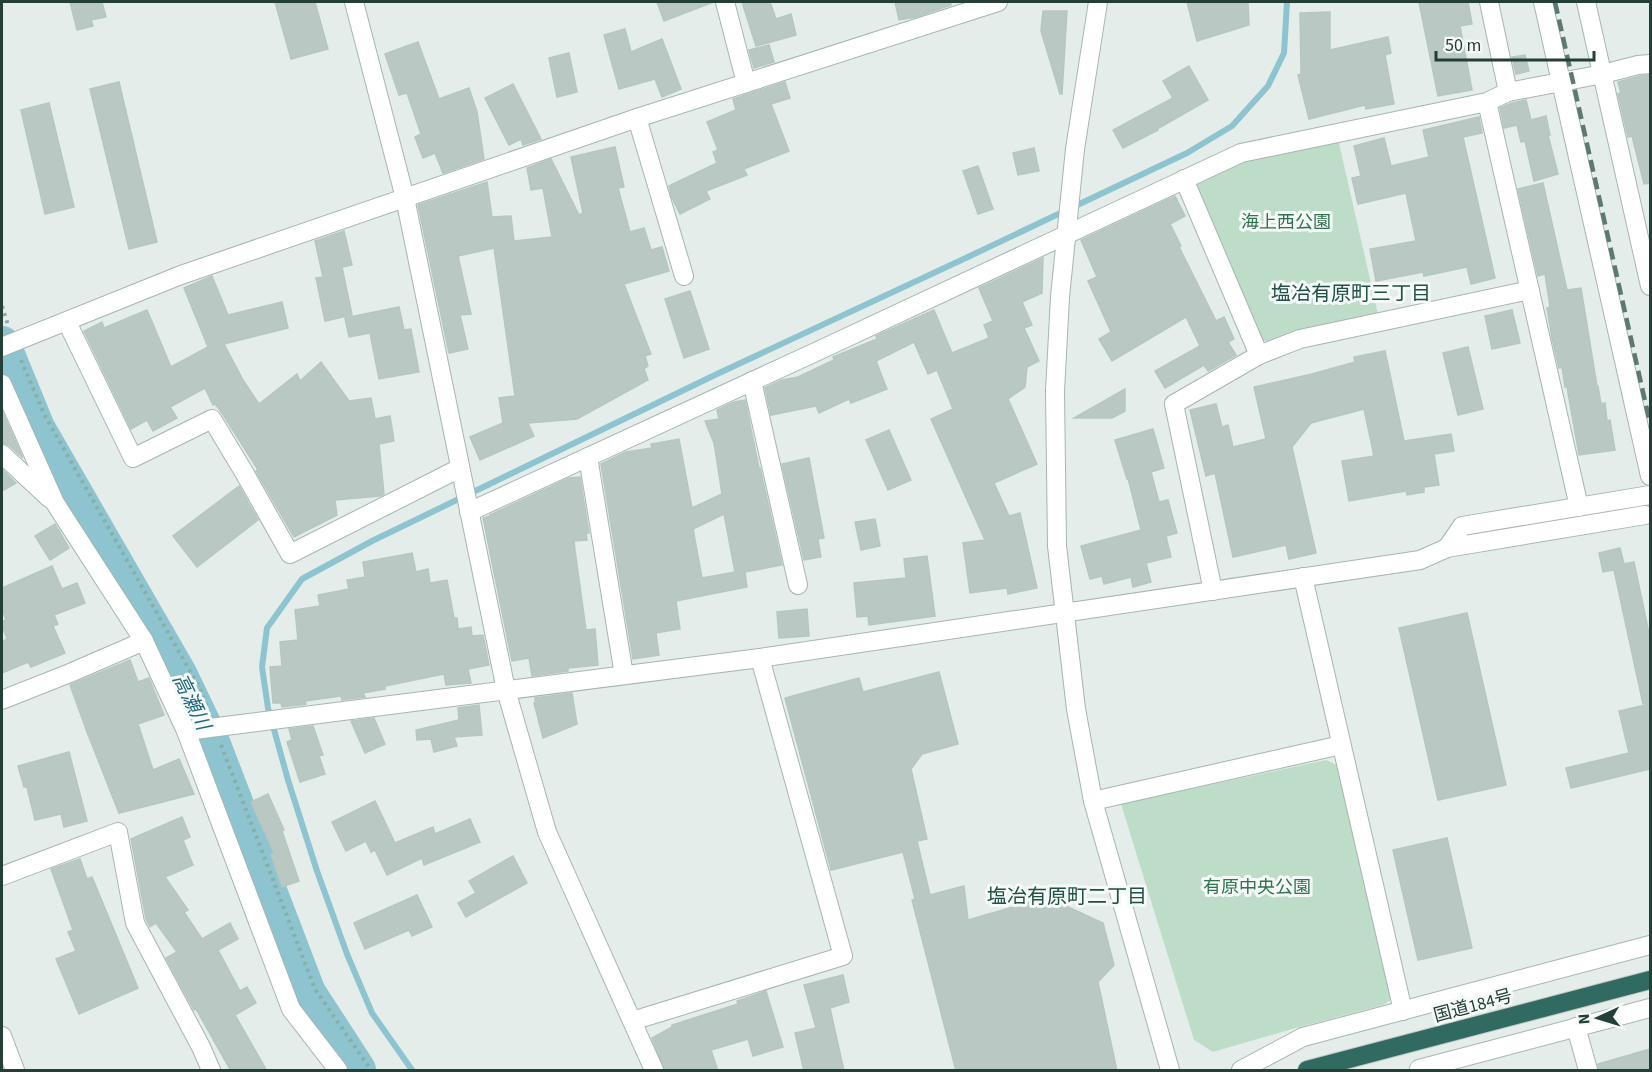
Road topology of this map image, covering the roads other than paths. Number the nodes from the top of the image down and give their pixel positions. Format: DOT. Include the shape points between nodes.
graph roads {
  1 [pos="354,2"];
  2 [pos="725,2"];
  3 [pos="998,2"];
  4 [pos="1098,2"];
  5 [pos="1489,2"];
  6 [pos="1543,2"];
  7 [pos="1586,2"];
  8 [pos="1650,64"];
  9 [pos="1603,74"];
  10 [pos="1561,82"];
  11 [pos="746,83"];
  12 [pos="1508,92"];
  13 [pos="1487,102"];
  14 [pos="637,118"];
  15 [pos="1184,179"];
  16 [pos="405,198"];
  17 [pos="1066,234"];
  18 [pos="684,276"];
  19 [pos="1650,286"];
  20 [pos="1530,290"];
  21 [pos="67,321"];
  22 [pos="2,347"];
  23 [pos="1259,355"];
  24 [pos="752,381"];
  25 [pos="2,384"];
  26 [pos="2,454"];
  27 [pos="588,457"];
  28 [pos="460,468"];
  29 [pos="1650,476"];
  30 [pos="1650,495"];
  31 [pos="55,503"];
  32 [pos="1579,507"];
  33 [pos="469,512"];
  34 [pos="1645,515"];
  35 [pos="1447,548"];
  36 [pos="1303,577"];
  37 [pos="798,585"];
  38 [pos="1213,591"];
  39 [pos="1064,613"];
  40 [pos="144,641"];
  41 [pos="760,658"];
  42 [pos="624,675"];
  43 [pos="506,690"];
  44 [pos="2,700"];
  45 [pos="186,731"];
  46 [pos="1341,745"];
  47 [pos="1094,801"];
  48 [pos="2,876"];
  49 [pos="1650,945"];
  50 [pos="1650,980"];
  51 [pos="1650,1008"];
  52 [pos="1403,1011"];
  53 [pos="632,1022"];
  54 [pos="1576,1027"];
  55 [pos="2,1036"];
  56 [pos="1417,1070"];
  57 [pos="15,1071"];
  58 [pos="211,1071"];
  59 [pos="338,1071"];
  60 [pos="654,1071"];
  61 [pos="1170,1071"];
  62 [pos="1241,1071"];
  63 [pos="1307,1071"];
  64 [pos="1588,1071"];
  1 -- 16 [label="street"];
  2 -- 11 [label="street"];
  3 -- 11 [label="street"];
  4 -- 17 [label="street"];
  5 -- 12 [label="street"];
  6 -- 10 [label="street"];
  7 -- 9 [label="street"];
  8 -- 9 [label="street"];
  9 -- 10 [label="street"];
  9 -- 19 [label="street"];
  10 -- 12 [label="street"];
  10 -- 29 [label="street"];
  11 -- 14 [label="street"];
  12 -- 13 [label="street"];
  13 -- 15 [label="street" via="1241,153"];
  13 -- 20 [label="street"];
  14 -- 16 [label="street"];
  14 -- 18 [label="street"];
  15 -- 17 [label="street"];
  15 -- 23 [label="street"];
  16 -- 21 [label="street" via="181,275"];
  16 -- 28 [label="street"];
  17 -- 24 [label="street"];
  17 -- 39 [label="street" via="1055,392 1057,546"];
  20 -- 23 [label="street" via="1300,339"];
  20 -- 32 [label="street"];
  21 -- 22 [label="street"];
  21 -- 28 [label="street" via="133,458 212,419 290,554"];
  23 -- 38 [label="street" via="1174,404"];
  24 -- 27 [label="street"];
  24 -- 37 [label="street"];
  25 -- 31 [label="street"];
  26 -- 31 [label="street"];
  27 -- 33 [label="street"];
  27 -- 42 [label="street"];
  28 -- 33 [label="street"];
  30 -- 32 [label="street"];
  31 -- 40 [label="street"];
  32 -- 35 [label="street" via="1462,526"];
  33 -- 43 [label="street"];
  34 -- 35 [label="street"];
  35 -- 36 [label="street" via="1420,560"];
  36 -- 38 [label="street"];
  36 -- 46 [label="street"];
  38 -- 39 [label="street"];
  39 -- 41 [label="street"];
  39 -- 47 [label="street" via="1076,709"];
  40 -- 44 [label="street"];
  40 -- 45 [label="street"];
  41 -- 42 [label="street"];
  41 -- 53 [label="street" via="843,956"];
  42 -- 43 [label="street"];
  43 -- 45 [label="street"];
  43 -- 53 [label="street" via="547,832"];
  45 -- 59 [label="street" via="291,1009"];
  46 -- 47 [label="street"];
  46 -- 52 [label="street"];
  47 -- 61 [label="street"];
  48 -- 58 [label="street" via="118,832 135,923"];
  49 -- 52 [label="street"];
  50 -- 63 [label="highway, 国道184号"];
  51 -- 54 [label="street"];
  52 -- 62 [label="street" via="1303,1037"];
  53 -- 60 [label="street"];
  54 -- 56 [label="street"];
  54 -- 64 [label="street"];
  55 -- 57 [label="street"];
}
